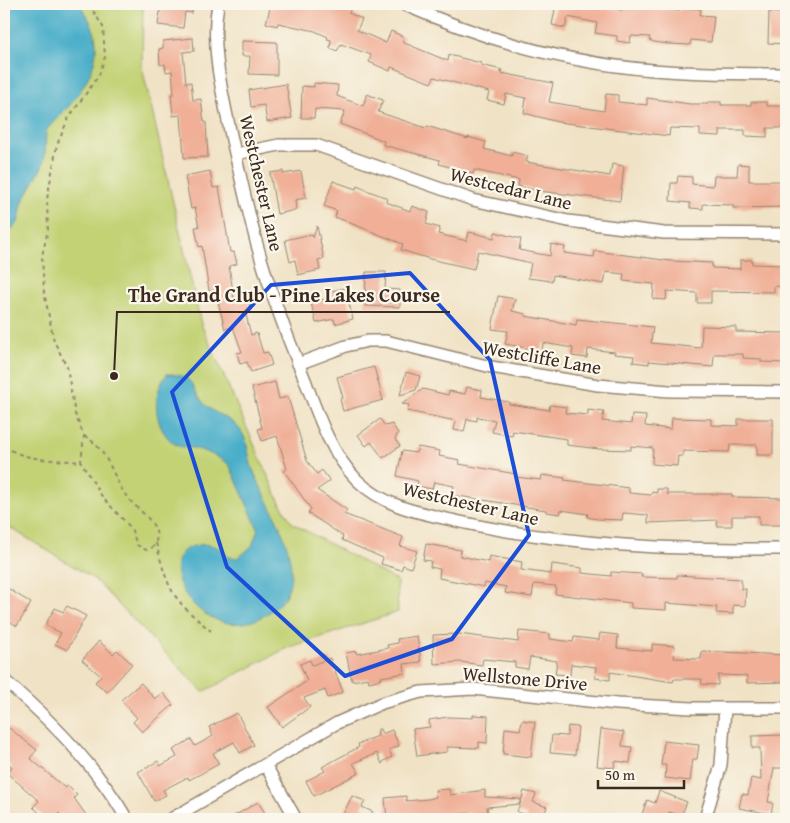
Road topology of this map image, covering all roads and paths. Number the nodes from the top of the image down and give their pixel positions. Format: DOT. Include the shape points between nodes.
graph roads {
  1 [pos="89,4"];
  2 [pos="218,4"];
  3 [pos="403,4"];
  4 [pos="786,74"];
  5 [pos="236,154"];
  6 [pos="786,234"];
  7 [pos="298,364"];
  8 [pos="786,392"];
  9 [pos="84,436"];
  10 [pos="4,446"];
  11 [pos="81,462"];
  12 [pos="156,541"];
  13 [pos="786,549"];
  14 [pos="211,631"];
  15 [pos="4,680"];
  16 [pos="724,708"];
  17 [pos="786,708"];
  18 [pos="266,766"];
  19 [pos="127,819"];
  20 [pos="171,819"];
  21 [pos="296,819"];
  22 [pos="705,819"];
  1 -- 9 [label="path" via="104,28 105,57 99,75 60,135 47,199 48,230 42,256 50,326 56,348 67,367 75,414"];
  2 -- 5 [label="street, Westchester Lane" via="217,54"];
  3 -- 4 [label="street" via="498,40 591,62 671,72"];
  5 -- 6 [label="street, Westcedar Lane" via="279,145 316,144 448,192 560,219 664,233"];
  5 -- 7 [label="street, Westchester Lane" via="265,272"];
  7 -- 8 [label="street, Westcliffe Lane" via="346,346 386,341 491,367 598,385 669,391"];
  7 -- 13 [label="street, Westchester Lane" via="324,429 343,463 367,488 396,505 472,524 563,540 683,550"];
  9 -- 11 [label="path"];
  9 -- 12 [label="path" via="99,448 126,495 154,525"];
  10 -- 11 [label="path" via="19,455 38,459"];
  11 -- 12 [label="path" via="103,498 131,528 137,546 146,550"];
  12 -- 14 [label="path" via="170,590 178,602"];
  15 -- 19 [label="street" via="78,752"];
  16 -- 17 [label="street, Wellstone Drive"];
  16 -- 18 [label="street, Wellstone Drive" via="617,704 479,689 428,692 394,699 361,712"];
  16 -- 22 [label="street" via="721,765"];
  18 -- 20 [label="street, Wellstone Drive"];
  18 -- 21 [label="street"];
}
